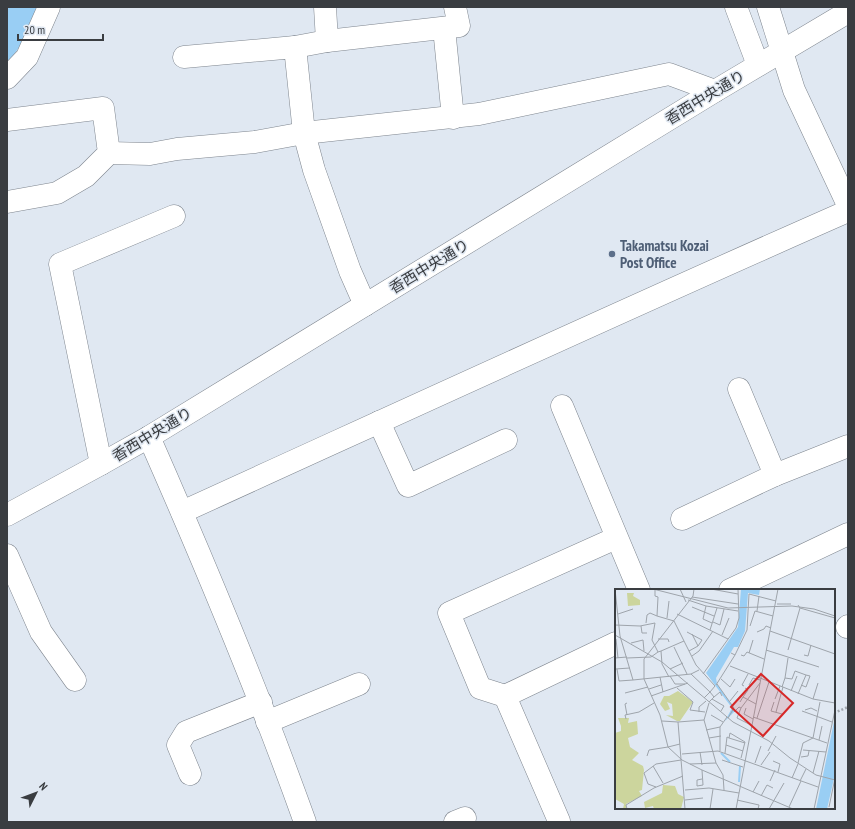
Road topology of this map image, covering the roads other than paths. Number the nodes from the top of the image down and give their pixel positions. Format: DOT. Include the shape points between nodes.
graph roads {
  1 [pos="49,7"];
  2 [pos="325,7"];
  3 [pos="455,7"];
  4 [pos="736,7"];
  5 [pos="768,7"];
  6 [pos="848,12"];
  7 [pos="444,28"];
  8 [pos="327,41"];
  9 [pos="295,47"];
  10 [pos="782,51"];
  11 [pos="184,58"];
  12 [pos="758,65"];
  13 [pos="7,78"];
  14 [pos="715,91"];
  15 [pos="453,118"];
  16 [pos="7,120"];
  17 [pos="304,133"];
  18 [pos="108,153"];
  19 [pos="7,202"];
  20 [pos="848,205"];
  21 [pos="848,210"];
  22 [pos="174,216"];
  23 [pos="365,305"];
  24 [pos="739,389"];
  25 [pos="562,406"];
  26 [pos="379,422"];
  27 [pos="149,437"];
  28 [pos="506,440"];
  29 [pos="848,446"];
  30 [pos="101,464"];
  31 [pos="775,475"];
  32 [pos="182,512"];
  33 [pos="8,513"];
  34 [pos="682,519"];
  35 [pos="848,534"];
  36 [pos="616,538"];
  37 [pos="7,555"];
  38 [pos="639,589"];
  39 [pos="732,589"];
  40 [pos="615,643"];
  41 [pos="75,680"];
  42 [pos="359,684"];
  43 [pos="505,696"];
  44 [pos="264,712"];
  45 [pos="190,774"];
  46 [pos="559,821"];
  47 [pos="305,822"];
  1 -- 13 [label="street" via="27,57"];
  2 -- 8 [label="street"];
  3 -- 7 [label="street" via="459,26"];
  4 -- 12 [label="street"];
  5 -- 10 [label="street"];
  6 -- 10 [label="street, 香西中央通り"];
  7 -- 8 [label="street"];
  7 -- 15 [label="street"];
  8 -- 9 [label="street"];
  9 -- 11 [label="street"];
  9 -- 17 [label="street"];
  10 -- 12 [label="street, 香西中央通り"];
  10 -- 20 [label="street" via="794,90"];
  12 -- 14 [label="street, 香西中央通り"];
  14 -- 15 [label="street" via="669,74"];
  14 -- 23 [label="street, 香西中央通り"];
  15 -- 17 [label="street"];
  16 -- 18 [label="street" via="103,108"];
  17 -- 18 [label="street" via="255,142 150,154"];
  17 -- 23 [label="street" via="314,170 347,264"];
  18 -- 19 [label="street" via="86,176 57,193"];
  21 -- 26 [label="street"];
  22 -- 30 [label="street" via="60,264"];
  23 -- 27 [label="street, 香西中央通り"];
  24 -- 31 [label="street"];
  25 -- 36 [label="street"];
  26 -- 28 [label="street" via="408,486"];
  26 -- 32 [label="street"];
  27 -- 30 [label="street, 香西中央通り"];
  27 -- 32 [label="street"];
  29 -- 31 [label="street"];
  30 -- 33 [label="street, 香西中央通り"];
  31 -- 34 [label="street"];
  32 -- 44 [label="street"];
  35 -- 39 [label="street"];
  36 -- 38 [label="street"];
  36 -- 43 [label="street" via="449,613 480,688"];
  37 -- 41 [label="street" via="41,632"];
  40 -- 43 [label="street"];
  42 -- 44 [label="street"];
  43 -- 46 [label="street"];
  44 -- 45 [label="street" via="186,732 178,745"];
  44 -- 47 [label="street"];
}
